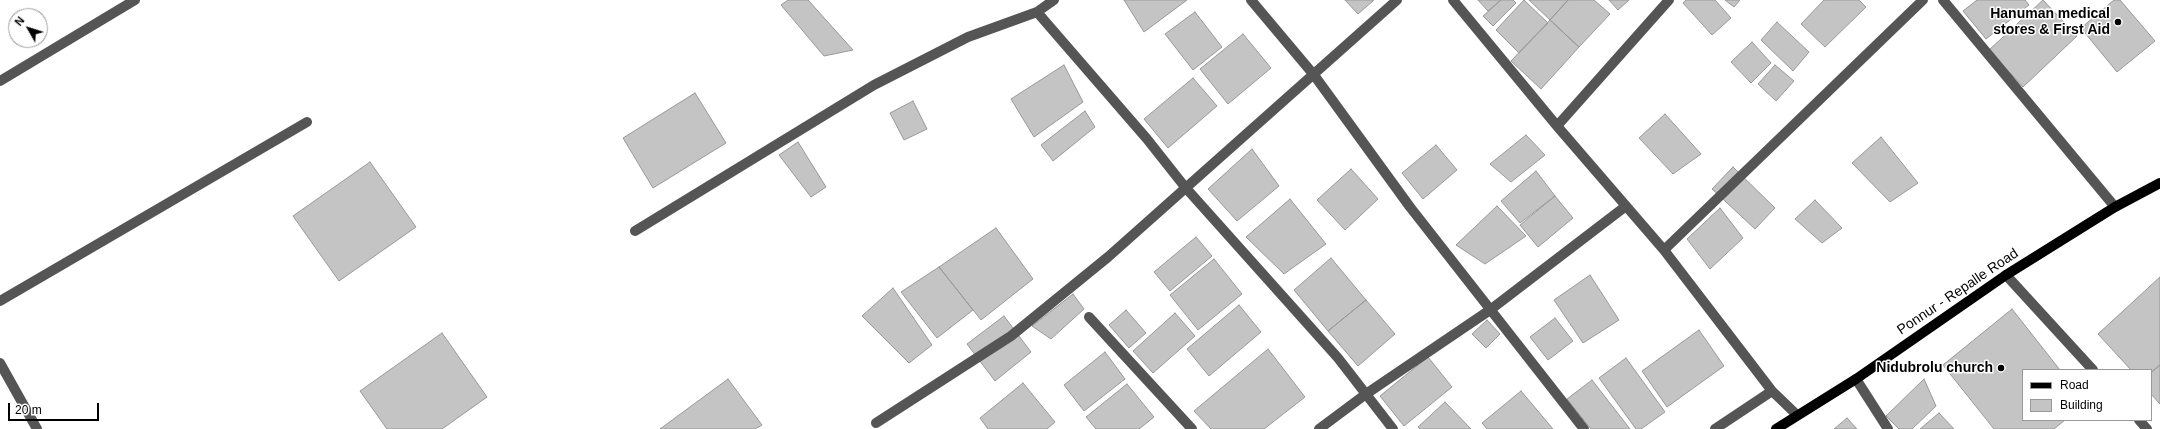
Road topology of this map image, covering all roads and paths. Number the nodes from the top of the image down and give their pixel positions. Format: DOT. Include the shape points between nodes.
graph roads {
  1 [pos="135,0"];
  2 [pos="1054,0"];
  3 [pos="1251,0"];
  4 [pos="1397,0"];
  5 [pos="1453,0"];
  6 [pos="1669,0"];
  7 [pos="1923,0"];
  8 [pos="1944,0"];
  9 [pos="1037,12"];
  10 [pos="1314,75"];
  11 [pos="0,81"];
  12 [pos="307,122"];
  13 [pos="1557,126"];
  14 [pos="2160,183"];
  15 [pos="1186,187"];
  16 [pos="1626,206"];
  17 [pos="2115,207"];
  18 [pos="635,231"];
  19 [pos="1664,250"];
  20 [pos="2006,275"];
  21 [pos="0,301"];
  22 [pos="1490,310"];
  23 [pos="1088,317"];
  24 [pos="0,363"];
  25 [pos="2092,369"];
  26 [pos="1856,379"];
  27 [pos="1772,392"];
  28 [pos="1366,394"];
  29 [pos="1797,415"];
  30 [pos="2140,421"];
  31 [pos="876,423"];
  32 [pos="37,429"];
  33 [pos="1192,429"];
  34 [pos="1319,429"];
  35 [pos="1393,429"];
  36 [pos="1584,429"];
  37 [pos="1714,429"];
  38 [pos="1776,429"];
  39 [pos="1888,429"];
  40 [pos="2148,429"];
  1 -- 11 [label="street"];
  2 -- 9 [label="street"];
  3 -- 10 [label="street"];
  4 -- 10 [label="street"];
  5 -- 13 [label="street"];
  6 -- 13 [label="street"];
  7 -- 19 [label="street"];
  8 -- 17 [label="street"];
  9 -- 15 [label="street"];
  9 -- 18 [label="street" via="968,37 874,85"];
  10 -- 15 [label="street"];
  10 -- 22 [label="street" via="1410,207"];
  12 -- 21 [label="street"];
  13 -- 16 [label="street"];
  14 -- 17 [label="main road, Ponnur - Repalle Road"];
  15 -- 28 [label="street" via="1338,358"];
  15 -- 31 [label="street" via="1108,257 1011,336"];
  16 -- 19 [label="street"];
  16 -- 22 [label="street"];
  17 -- 20 [label="main road, Ponnur - Repalle Road"];
  19 -- 27 [label="street"];
  20 -- 25 [label="street"];
  20 -- 26 [label="main road, Ponnur - Repalle Road"];
  22 -- 28 [label="street"];
  22 -- 36 [label="street"];
  23 -- 33 [label="street"];
  24 -- 32 [label="street"];
  26 -- 29 [label="main road, Ponnur - Repalle Road"];
  26 -- 39 [label="street"];
  27 -- 29 [label="street"];
  27 -- 37 [label="street"];
  28 -- 34 [label="street"];
  28 -- 35 [label="street"];
  29 -- 38 [label="main road, Ponnur - Repalle Road"];
  30 -- 40 [label="street"];
}
